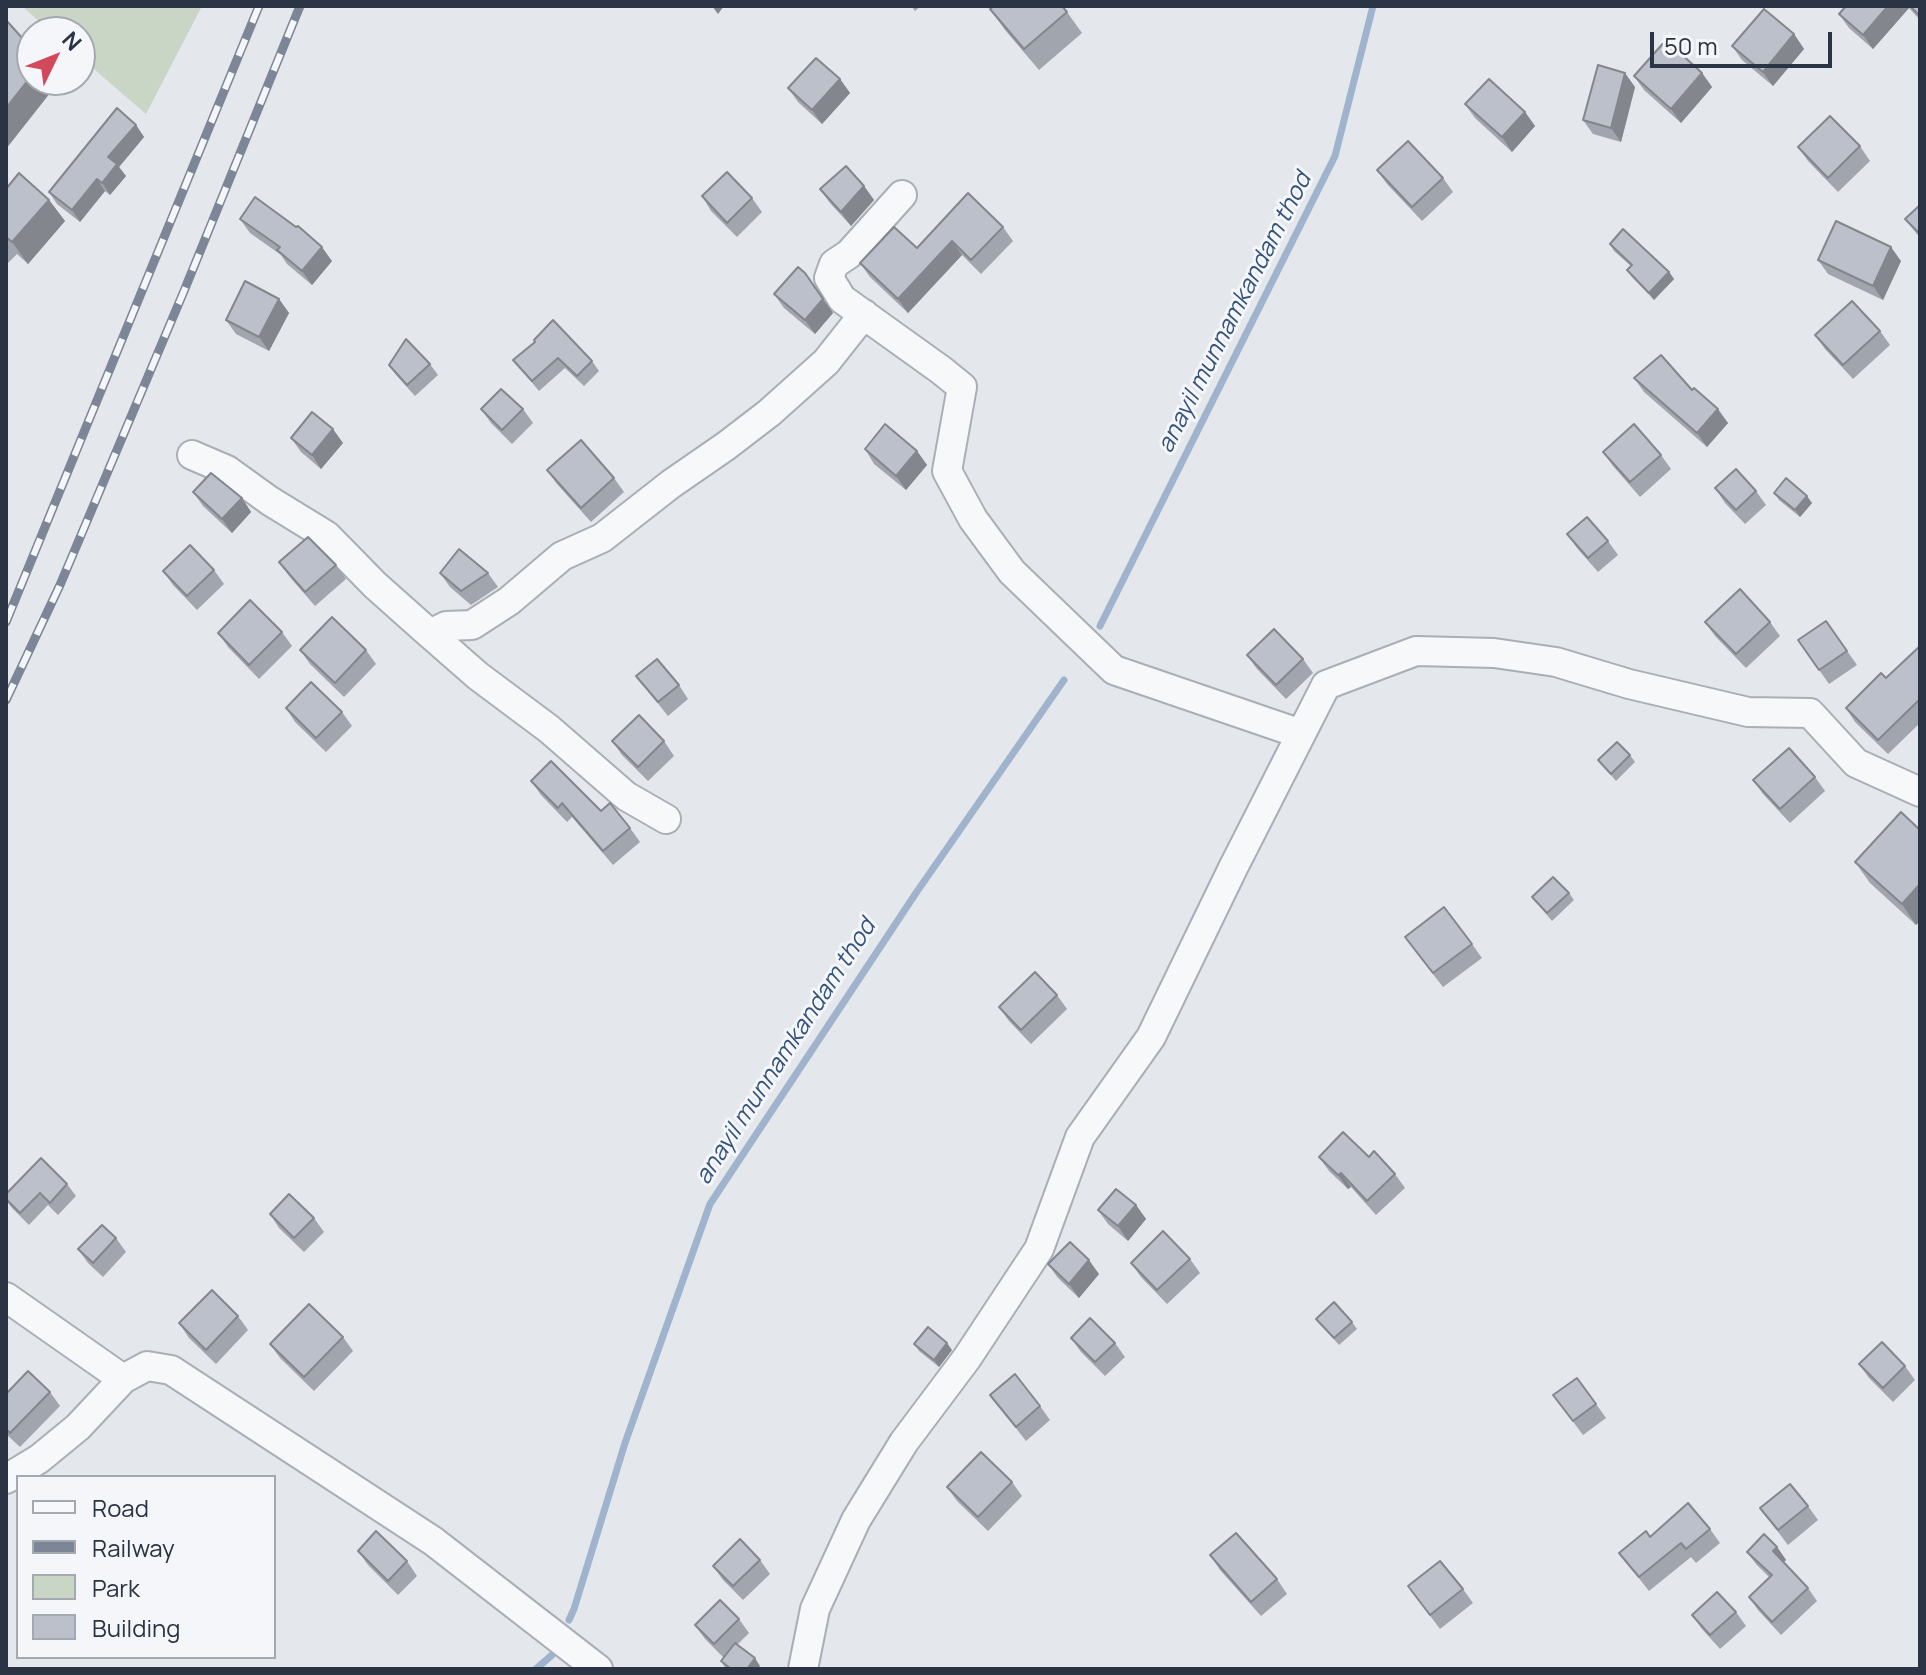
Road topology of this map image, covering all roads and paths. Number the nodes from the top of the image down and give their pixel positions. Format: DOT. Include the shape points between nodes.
graph roads {
  1 [pos="902,195"];
  2 [pos="864,314"];
  3 [pos="192,455"];
  4 [pos="430,634"];
  5 [pos="1301,734"];
  6 [pos="1920,792"];
  7 [pos="666,819"];
  8 [pos="6,1297"];
  9 [pos="123,1379"];
  10 [pos="6,1479"];
  11 [pos="598,1669"];
  12 [pos="803,1669"];
  1 -- 2 [label="street" via="834,264 829,278 842,299"];
  2 -- 4 [label="street" via="826,362 769,413 602,538 562,556 472,625 446,626"];
  2 -- 5 [label="street" via="962,387 947,471 973,519 1012,572 1114,670"];
  3 -- 4 [label="street" via="227,470 327,536"];
  4 -- 7 [label="street" via="626,796"];
  5 -- 6 [label="street" via="1326,685 1416,651 1494,653 1556,662 1748,712 1810,713 1856,763"];
  5 -- 12 [label="street" via="1151,1037 1080,1137 1039,1249 856,1520 815,1609"];
  8 -- 9 [label="street"];
  9 -- 10 [label="street" via="78,1427"];
  9 -- 11 [label="street" via="147,1366 171,1370 433,1541"];
}
